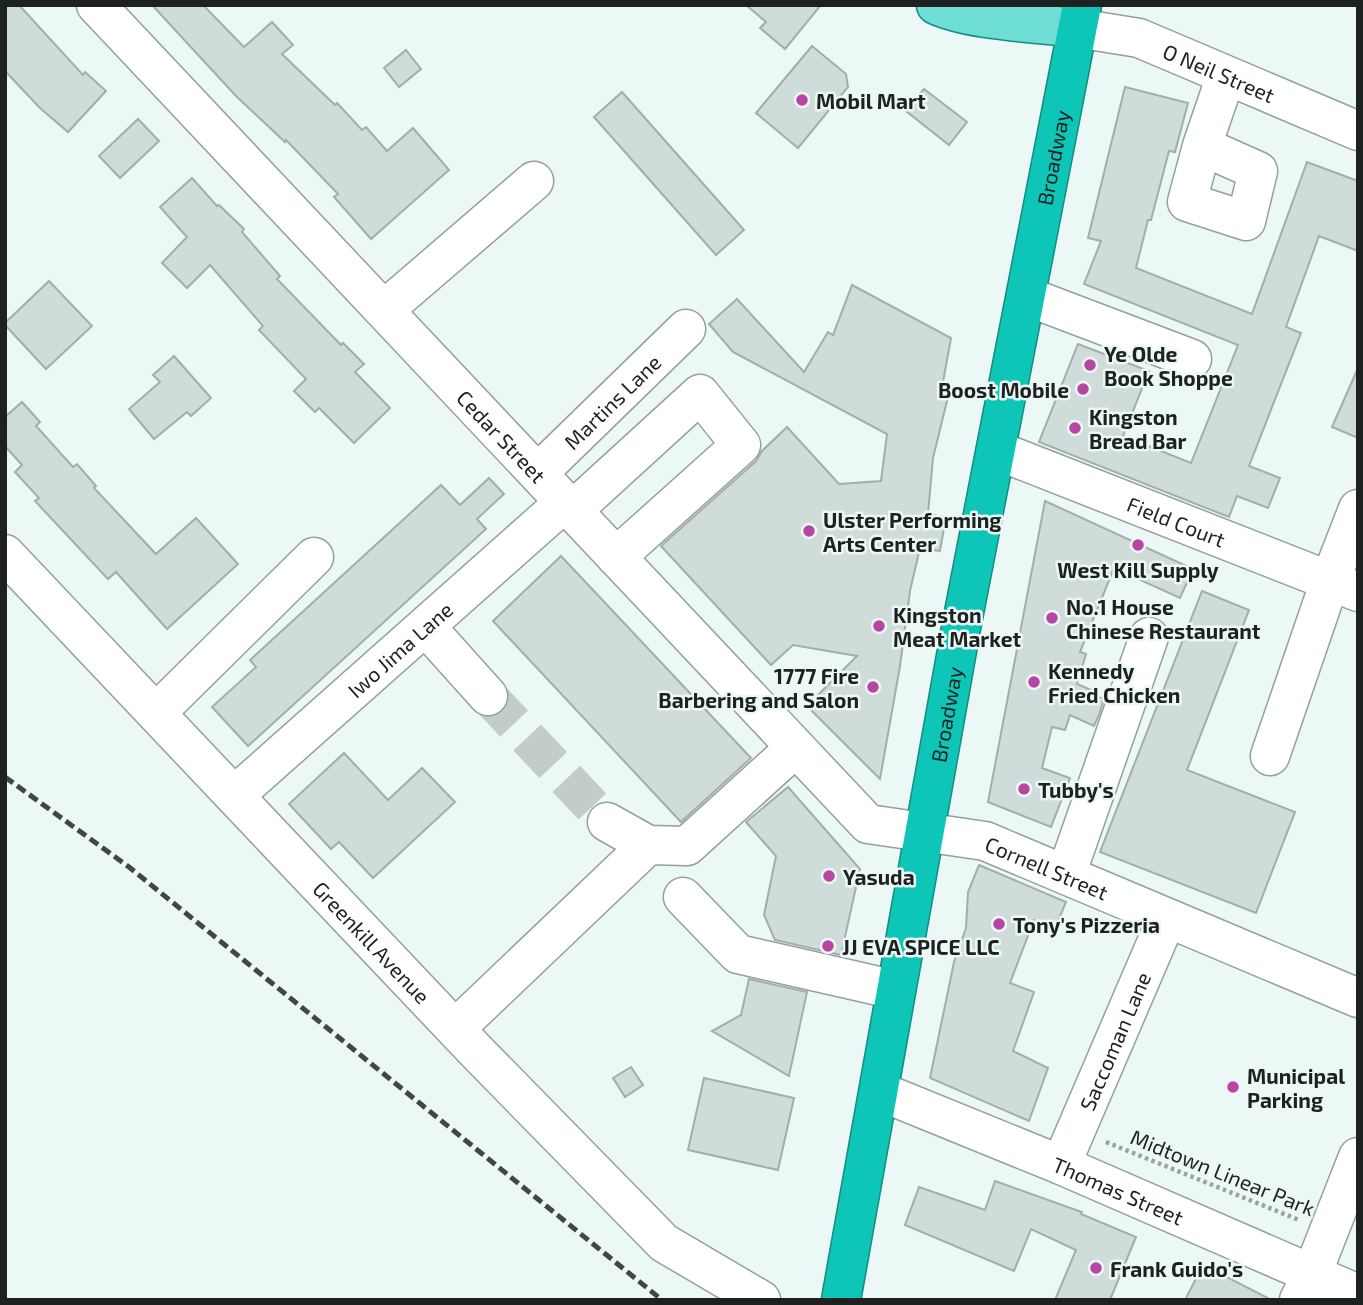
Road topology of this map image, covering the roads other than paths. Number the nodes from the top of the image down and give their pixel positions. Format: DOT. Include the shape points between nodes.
graph roads {
  1 [pos="96,5"];
  2 [pos="936,5"];
  3 [pos="1080,17"];
  4 [pos="1226,76"];
  5 [pos="1358,131"];
  6 [pos="1202,146"];
  7 [pos="534,181"];
  8 [pos="1026,296"];
  9 [pos="384,310"];
  10 [pos="686,329"];
  11 [pos="1192,359"];
  12 [pos="996,450"];
  13 [pos="538,473"];
  14 [pos="569,506"];
  15 [pos="1358,509"];
  16 [pos="5,554"];
  17 [pos="314,557"];
  18 [pos="616,557"];
  19 [pos="1344,586"];
  20 [pos="426,627"];
  21 [pos="1149,637"];
  22 [pos="488,696"];
  23 [pos="156,713"];
  24 [pos="795,748"];
  25 [pos="1269,756"];
  26 [pos="235,795"];
  27 [pos="607,822"];
  28 [pos="925,831"];
  29 [pos="648,845"];
  30 [pos="1066,875"];
  31 [pos="683,897"];
  32 [pos="1167,918"];
  33 [pos="896,990"];
  34 [pos="1358,998"];
  35 [pos="456,1028"];
  36 [pos="878,1091"];
  37 [pos="1358,1157"];
  38 [pos="1061,1165"];
  39 [pos="1306,1287"];
  40 [pos="1358,1294"];
  41 [pos="761,1300"];
  42 [pos="841,1300"];
  1 -- 9 [label="street, Cedar Street"];
  2 -- 3 [label="main road" via="989,17"];
  3 -- 4 [label="street, O Neil Street"];
  3 -- 8 [label="highway, Broadway"];
  4 -- 5 [label="street, O Neil Street"];
  4 -- 6 [label="street"];
  7 -- 9 [label="street"];
  8 -- 11 [label="street"];
  8 -- 12 [label="highway, Broadway"];
  9 -- 13 [label="street, Cedar Street"];
  10 -- 13 [label="street, Martins Lane"];
  12 -- 19 [label="street, Field Court"];
  12 -- 28 [label="highway, Broadway"];
  13 -- 14 [label="street, Cedar Street"];
  14 -- 18 [label="street, Cedar Street"];
  14 -- 18 [label="street, Iwo Jima Lane" via="700,394 741,445"];
  14 -- 20 [label="street, Iwo Jima Lane"];
  15 -- 19 [label="street"];
  16 -- 23 [label="street, Greenkill Avenue"];
  17 -- 23 [label="street"];
  18 -- 24 [label="street, Cedar Street"];
  19 -- 25 [label="street"];
  20 -- 22 [label="street"];
  20 -- 26 [label="street, Iwo Jima Lane"];
  21 -- 30 [label="street"];
  23 -- 26 [label="street, Greenkill Avenue"];
  24 -- 28 [label="street, Cedar Street" via="868,824"];
  24 -- 29 [label="street" via="687,846"];
  26 -- 35 [label="street, Greenkill Avenue"];
  27 -- 29 [label="street"];
  28 -- 30 [label="street, Cornell Street" via="985,841"];
  28 -- 33 [label="highway, Broadway"];
  29 -- 35 [label="street"];
  30 -- 32 [label="street, Cornell Street"];
  31 -- 33 [label="street" via="738,954"];
  32 -- 34 [label="street, Cornell Street"];
  32 -- 38 [label="street, Saccoman Lane"];
  33 -- 36 [label="highway, Broadway"];
  35 -- 41 [label="street, Greenkill Avenue" via="664,1243"];
  36 -- 38 [label="street, Thomas Street"];
  36 -- 42 [label="highway, Broadway"];
  37 -- 39 [label="street"];
  38 -- 39 [label="street, Thomas Street"];
  39 -- 40 [label="street, Thomas Street"];
}
